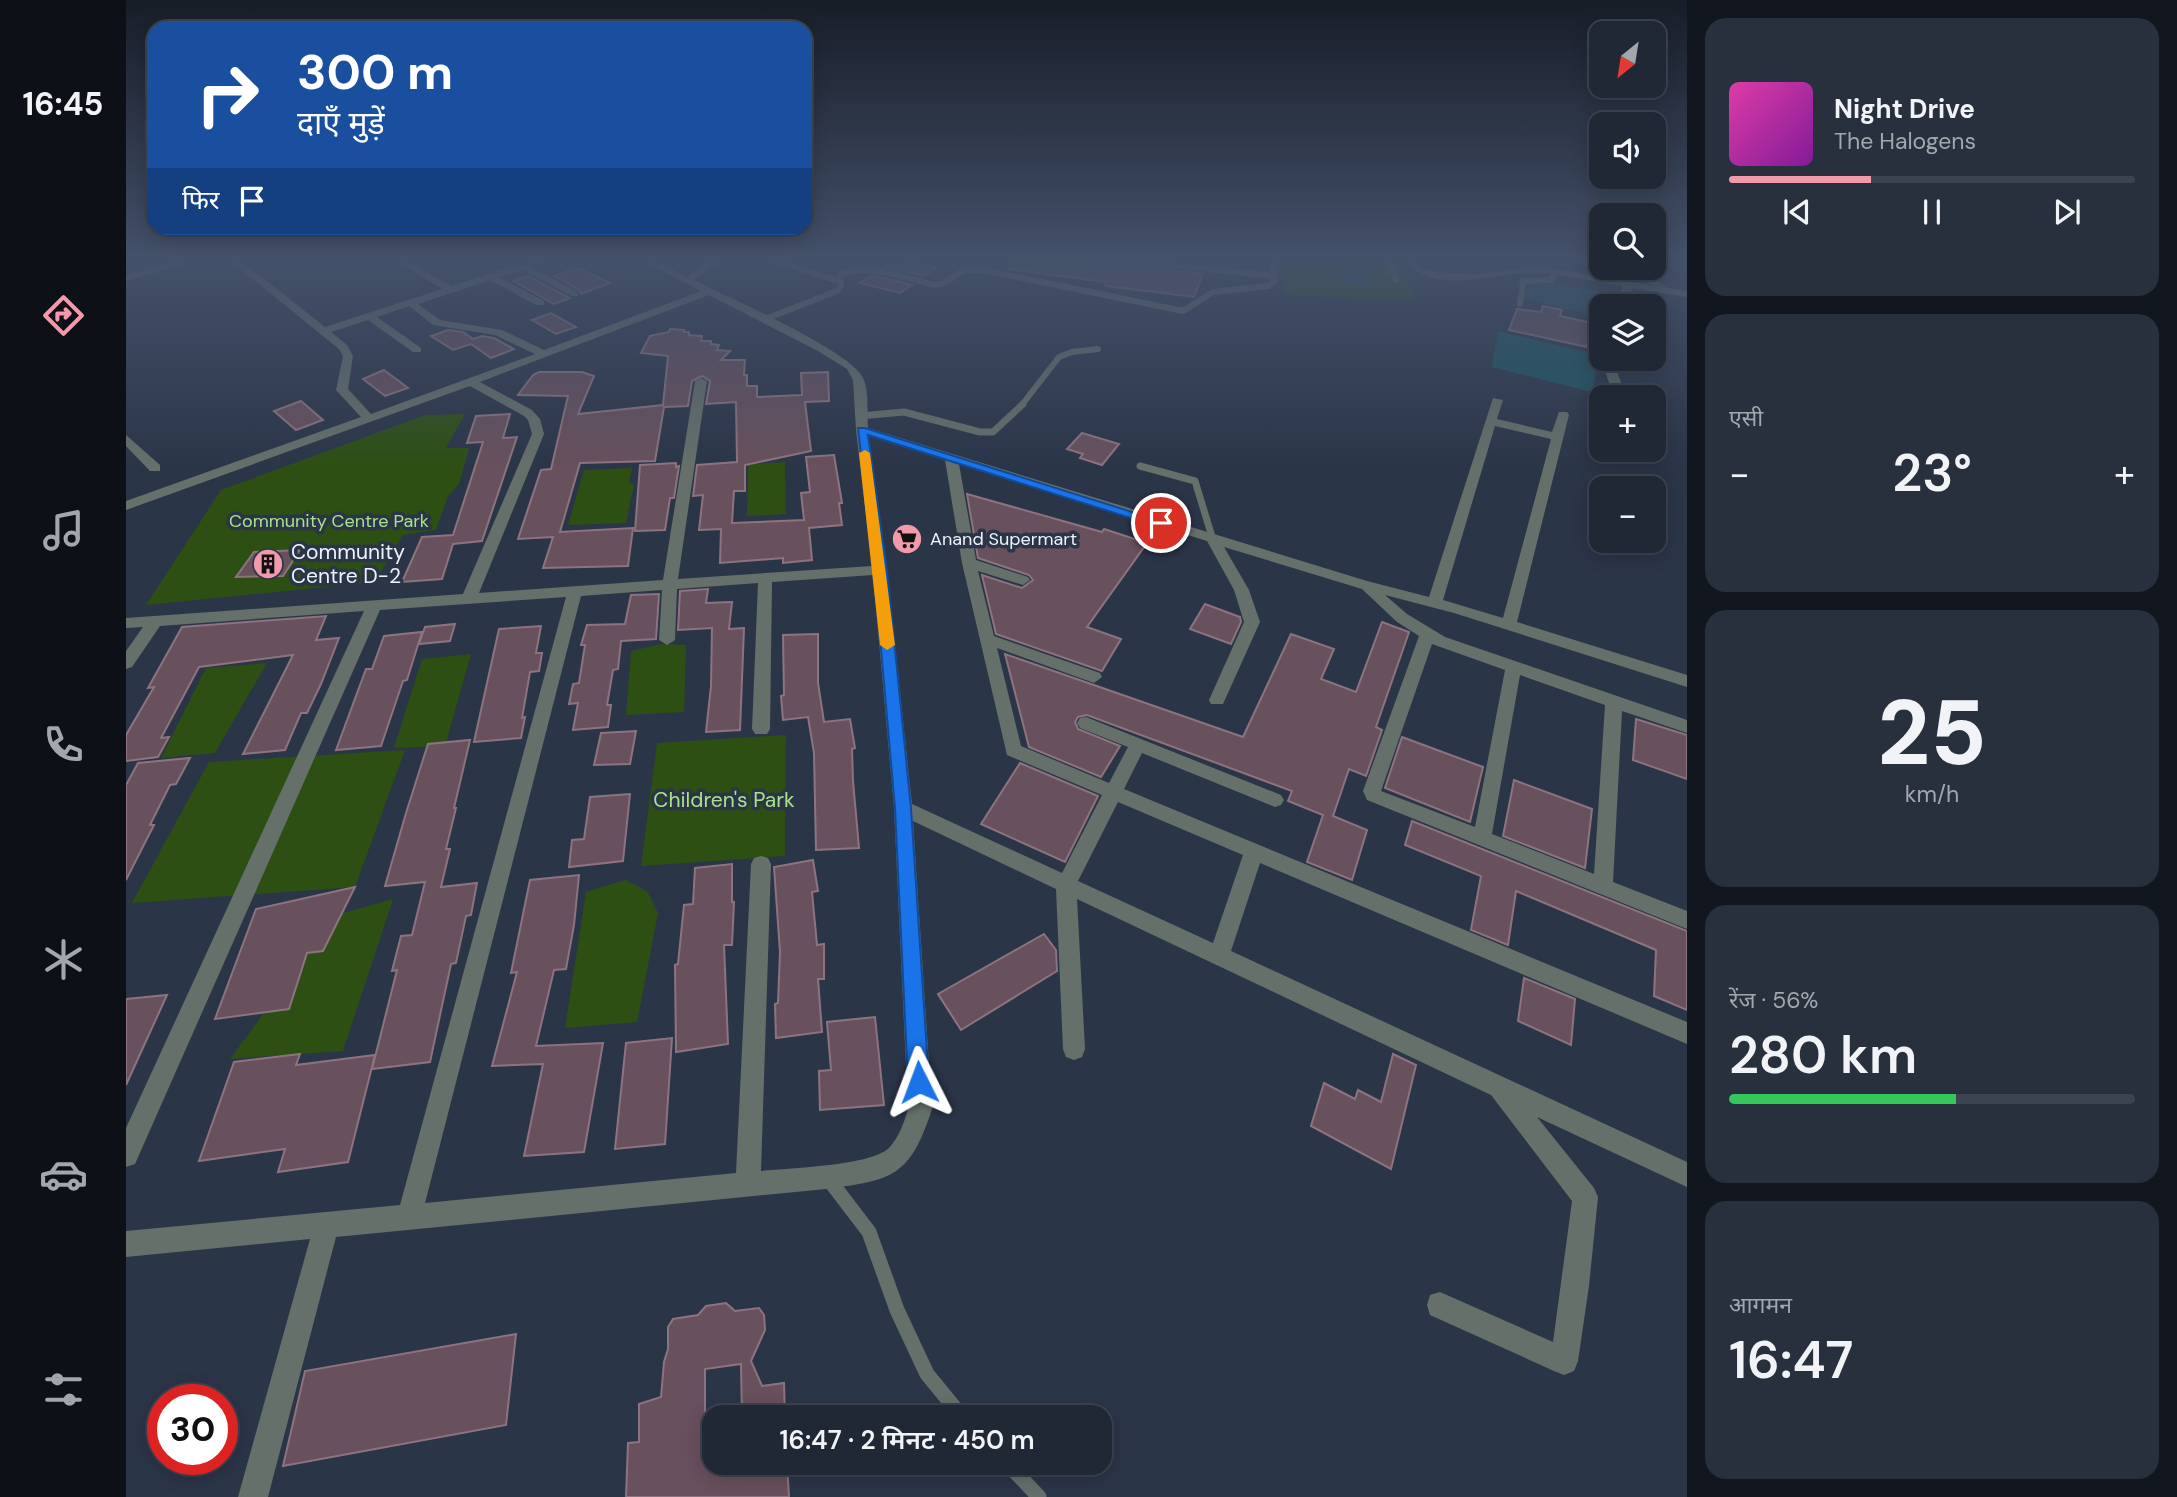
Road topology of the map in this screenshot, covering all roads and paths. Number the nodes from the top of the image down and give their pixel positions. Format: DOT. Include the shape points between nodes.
graph roads {
  1 [pos="320,329"];
  2 [pos="330,329"];
  3 [pos="387,329"];
  4 [pos="477,329"];
  5 [pos="610,329"];
  6 [pos="783,329"];
  7 [pos="323,331"];
  8 [pos="1098,349"];
  9 [pos="417,350"];
  10 [pos="543,354"];
  11 [pos="471,382"];
  12 [pos="701,382"];
  13 [pos="1497,400"];
  14 [pos="1563,415"];
  15 [pos="368,418"];
  16 [pos="1490,421"];
  17 [pos="861,423"];
  18 [pos="1557,437"];
  19 [pos="126,439"];
  20 [pos="951,457"];
  21 [pos="1140,466"];
  22 [pos="155,468"];
  23 [pos="126,506"];
  24 [pos="1213,540"];
  25 [pos="969,563"];
  26 [pos="880,570"];
  27 [pos="765,578"];
  28 [pos="1023,580"];
  29 [pos="670,585"];
  30 [pos="1363,585"];
  31 [pos="576,592"];
  32 [pos="469,599"];
  33 [pos="1435,603"];
  34 [pos="374,606"];
  35 [pos="155,621"];
  36 [pos="126,623"];
  37 [pos="1509,625"];
  38 [pos="1427,635"];
  39 [pos="987,639"];
  40 [pos="667,640"];
  41 [pos="126,663"];
  42 [pos="1513,668"];
  43 [pos="1094,677"];
  44 [pos="1687,681"];
  45 [pos="1217,700"];
  46 [pos="1614,700"];
  47 [pos="1086,723"];
  48 [pos="1687,727"];
  49 [pos="761,729"];
  50 [pos="1138,744"];
  51 [pos="1113,793"];
  52 [pos="1275,800"];
  53 [pos="903,808"];
  54 [pos="1482,838"];
  55 [pos="1254,852"];
  56 [pos="761,864"];
  57 [pos="1066,884"];
  58 [pos="1603,886"];
  59 [pos="1687,919"];
  60 [pos="1219,955"];
  61 [pos="1687,1033"];
  62 [pos="1074,1049"];
  63 [pos="1498,1086"];
  64 [pos="126,1155"];
  65 [pos="1687,1175"];
  66 [pos="826,1177"];
  67 [pos="748,1184"];
  68 [pos="409,1217"];
  69 [pos="327,1224"];
  70 [pos="126,1244"];
  71 [pos="1440,1305"];
  72 [pos="952,1405"];
  73 [pos="1019,1475"];
  74 [pos="253,1497"];
  75 [pos="1040,1497"];
  1 -- 7 [label="street"];
  2 -- 7 [label="street"];
  3 -- 9 [label="street"];
  4 -- 10 [label="street" via="498,332"];
  5 -- 10 [label="street"];
  6 -- 17 [label="street" via="851,367 859,380"];
  7 -- 15 [label="street" via="346,351 342,390"];
  8 -- 17 [label="lane" via="1059,357 1028,399 993,432 904,412"];
  10 -- 11 [label="street"];
  11 -- 15 [label="street"];
  11 -- 32 [label="street" via="528,413 538,434"];
  12 -- 29 [label="street"];
  13 -- 16 [label="street"];
  14 -- 18 [label="street"];
  15 -- 23 [label="street"];
  16 -- 18 [label="street"];
  16 -- 33 [label="street"];
  17 -- 20 [label="street"];
  17 -- 26 [label="street"];
  18 -- 37 [label="street"];
  19 -- 22 [label="street"];
  20 -- 24 [label="street"];
  20 -- 25 [label="street"];
  21 -- 24 [label="lane" via="1195,481"];
  24 -- 30 [label="street"];
  24 -- 45 [label="street" via="1232,570 1252,622"];
  25 -- 28 [label="street"];
  25 -- 39 [label="street"];
  26 -- 27 [label="street"];
  26 -- 53 [label="street"];
  27 -- 29 [label="street"];
  27 -- 49 [label="street"];
  29 -- 31 [label="street"];
  29 -- 40 [label="street"];
  30 -- 33 [label="street"];
  30 -- 38 [label="street"];
  31 -- 32 [label="street"];
  31 -- 68 [label="street"];
  32 -- 34 [label="street"];
  33 -- 37 [label="street"];
  34 -- 35 [label="street"];
  34 -- 64 [label="street"];
  35 -- 36 [label="street"];
  35 -- 41 [label="street"];
  37 -- 44 [label="street"];
  38 -- 42 [label="street"];
  38 -- 54 [label="street" via="1372,793"];
  39 -- 43 [label="street"];
  39 -- 51 [label="street" via="1013,750"];
  42 -- 46 [label="street"];
  42 -- 54 [label="street"];
  46 -- 48 [label="street"];
  46 -- 58 [label="street"];
  47 -- 50 [label="street"];
  50 -- 51 [label="street"];
  50 -- 52 [label="street"];
  51 -- 55 [label="street"];
  51 -- 57 [label="street"];
  53 -- 57 [label="street"];
  53 -- 66 [label="street" via="920,1109 904,1152 893,1161 874,1170"];
  54 -- 58 [label="street"];
  55 -- 60 [label="street"];
  55 -- 61 [label="street"];
  56 -- 67 [label="street"];
  57 -- 60 [label="street"];
  57 -- 62 [label="street"];
  58 -- 59 [label="street"];
  60 -- 63 [label="street"];
  63 -- 65 [label="street"];
  63 -- 71 [label="street" via="1585,1197 1564,1361"];
  66 -- 67 [label="street"];
  66 -- 72 [label="lane" via="869,1232 927,1374"];
  67 -- 68 [label="street"];
  68 -- 69 [label="street"];
  69 -- 70 [label="street"];
  69 -- 74 [label="street"];
  73 -- 75 [label="lane"];
}
